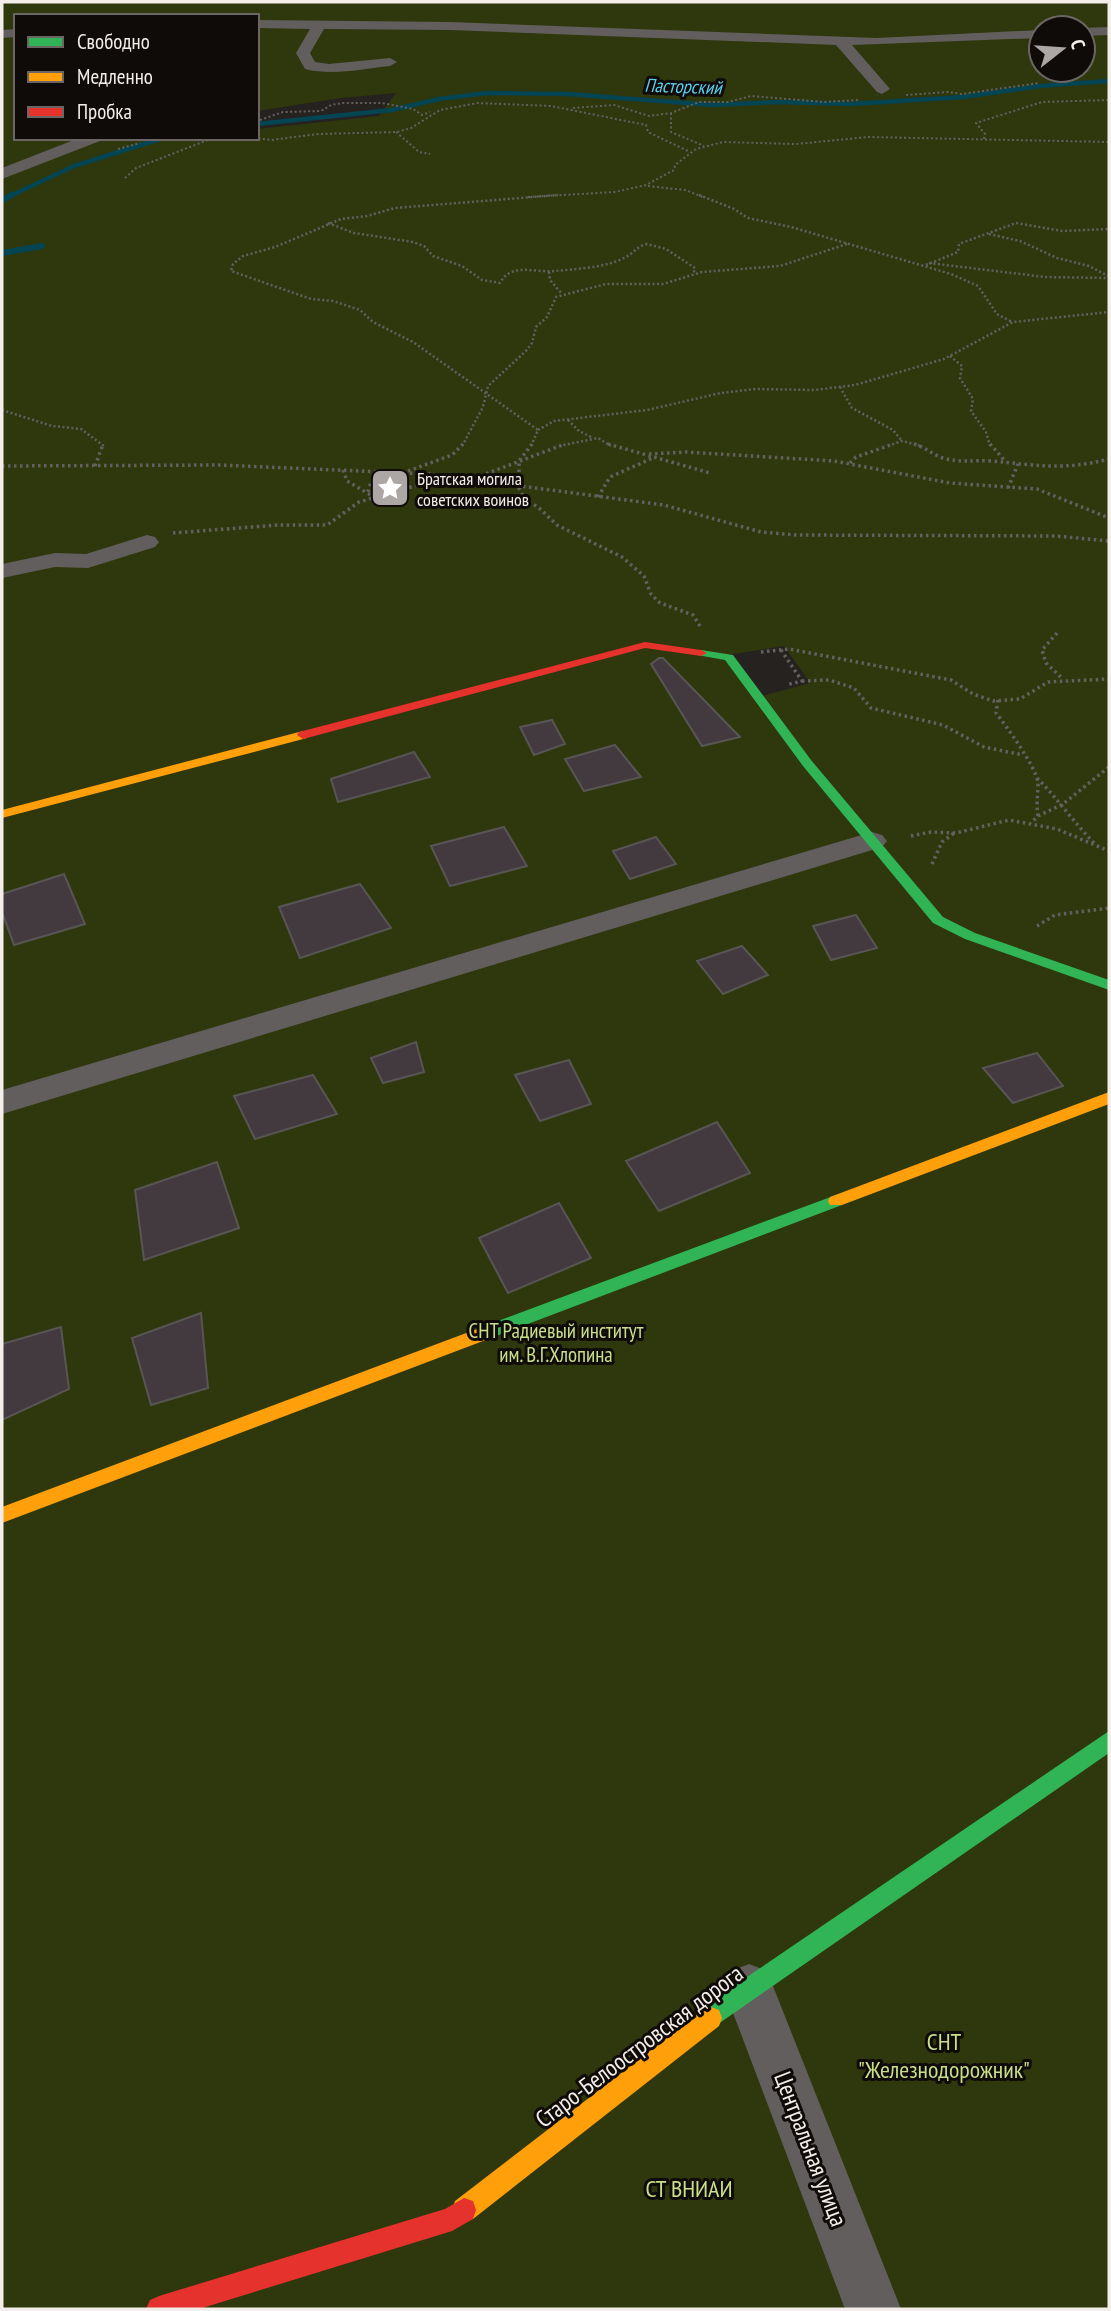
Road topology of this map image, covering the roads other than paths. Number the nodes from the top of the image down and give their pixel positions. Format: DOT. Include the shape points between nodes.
graph roads {
  1 [pos="261,24"];
  2 [pos="320,24"];
  3 [pos="691,35"];
  4 [pos="1027,35"];
  5 [pos="1012,36"];
  6 [pos="840,40"];
  7 [pos="1027,48"];
  8 [pos="701,52"];
  9 [pos="390,62"];
  10 [pos="882,91"];
  11 [pos="89,140"];
  12 [pos="2,174"];
  13 [pos="147,542"];
  14 [pos="2,571"];
  15 [pos="2,814"];
  16 [pos="872,841"];
  17 [pos="1109,985"];
  18 [pos="1109,1098"];
  19 [pos="2,1102"];
  20 [pos="2,1515"];
  21 [pos="1109,1741"];
  22 [pos="749,1989"];
  23 [pos="159,2309"];
  24 [pos="873,2309"];
  1 -- 2 [label="street"];
  2 -- 3 [label="street" via="612,38"];
  2 -- 9 [label="street" via="303,54 310,66"];
  3 -- 6 [label="street"];
  3 -- 8 [label="street"];
  4 -- 5 [label="street"];
  5 -- 6 [label="street"];
  5 -- 7 [label="street"];
  6 -- 10 [label="street"];
  11 -- 12 [label="street"];
  13 -- 14 [label="street" via="88,561 55,560"];
  15 -- 16 [label="street" via="645,645 727,656"];
  16 -- 17 [label="street" via="938,920 970,936"];
  16 -- 19 [label="street"];
  18 -- 20 [label="street"];
  21 -- 22 [label="street, Старо-Белоостровская дорога"];
  22 -- 23 [label="street, Старо-Белоостровская дорога" via="452,2219"];
  22 -- 24 [label="street, Центральная улица"];
}
